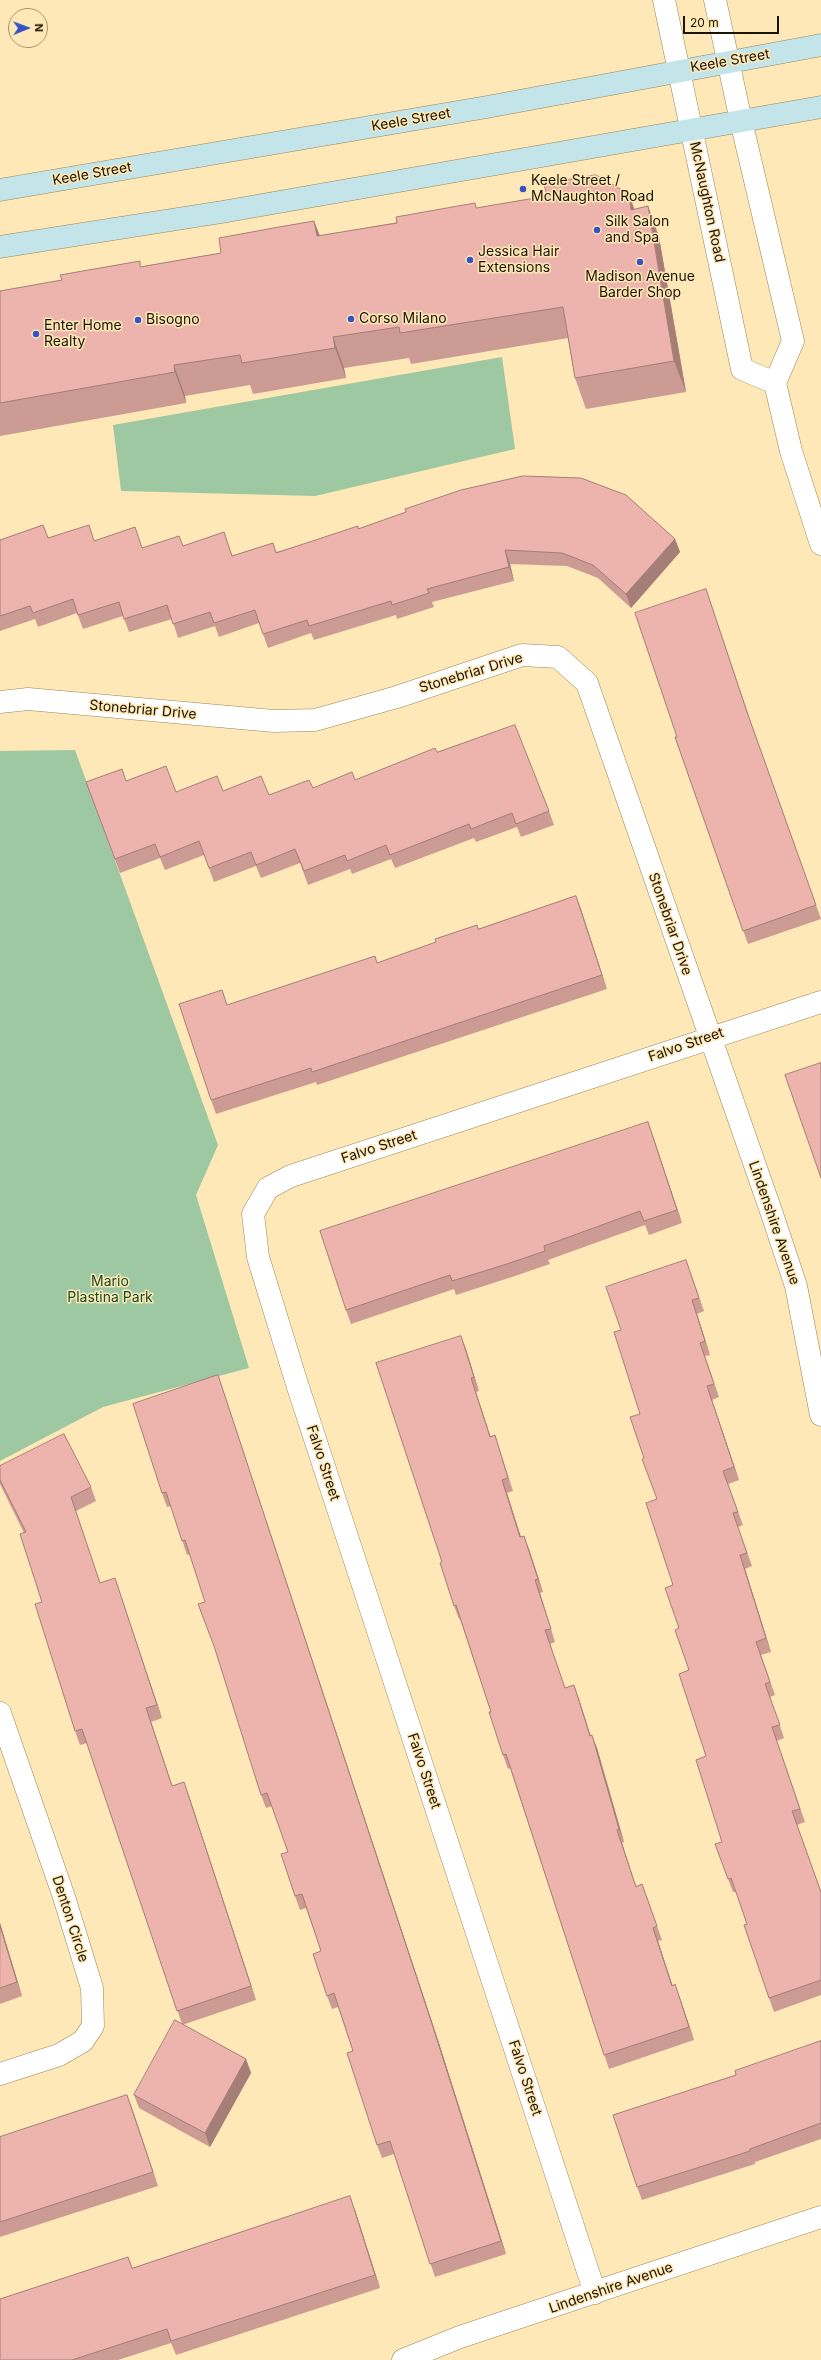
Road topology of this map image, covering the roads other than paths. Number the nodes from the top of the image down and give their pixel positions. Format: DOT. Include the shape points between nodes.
graph roads {
  1 [pos="664,0"];
  2 [pos="715,0"];
  3 [pos="821,45"];
  4 [pos="729,63"];
  5 [pos="678,70"];
  6 [pos="821,107"];
  7 [pos="741,122"];
  8 [pos="692,131"];
  9 [pos="0,190"];
  10 [pos="0,247"];
  11 [pos="775,383"];
  12 [pos="821,544"];
  13 [pos="0,702"];
  14 [pos="821,1002"];
  15 [pos="709,1037"];
  16 [pos="821,1415"];
  17 [pos="0,1713"];
  18 [pos="0,2074"];
  19 [pos="821,2218"];
  20 [pos="595,2293"];
  21 [pos="403,2360"];
  1 -- 5 [label="street, McNaughton Road"];
  2 -- 4 [label="street"];
  3 -- 4 [label="main road, Keele Street"];
  4 -- 5 [label="main road, Keele Street"];
  4 -- 7 [label="street"];
  5 -- 8 [label="street, McNaughton Road"];
  5 -- 9 [label="main road, Keele Street" via="487,107"];
  6 -- 7 [label="main road"];
  7 -- 8 [label="main road"];
  7 -- 11 [label="street" via="792,341"];
  8 -- 10 [label="main road" via="230,211"];
  8 -- 11 [label="street, McNaughton Road" via="742,369"];
  11 -- 12 [label="street" via="791,451"];
  13 -- 15 [label="street, Stonebriar Drive" via="28,699 274,721 315,720 397,697 522,655 558,657 586,683"];
  14 -- 15 [label="street, Falvo Street"];
  15 -- 16 [label="street, Lindenshire Avenue" via="796,1286"];
  15 -- 20 [label="street, Falvo Street" via="291,1176 268,1188 253,1214 258,1257 297,1384"];
  17 -- 18 [label="street, Denton Circle" via="92,1988 92,2026 83,2041 59,2055"];
  19 -- 20 [label="street, Lindenshire Avenue"];
  20 -- 21 [label="street, Lindenshire Avenue" via="460,2337"];
}
